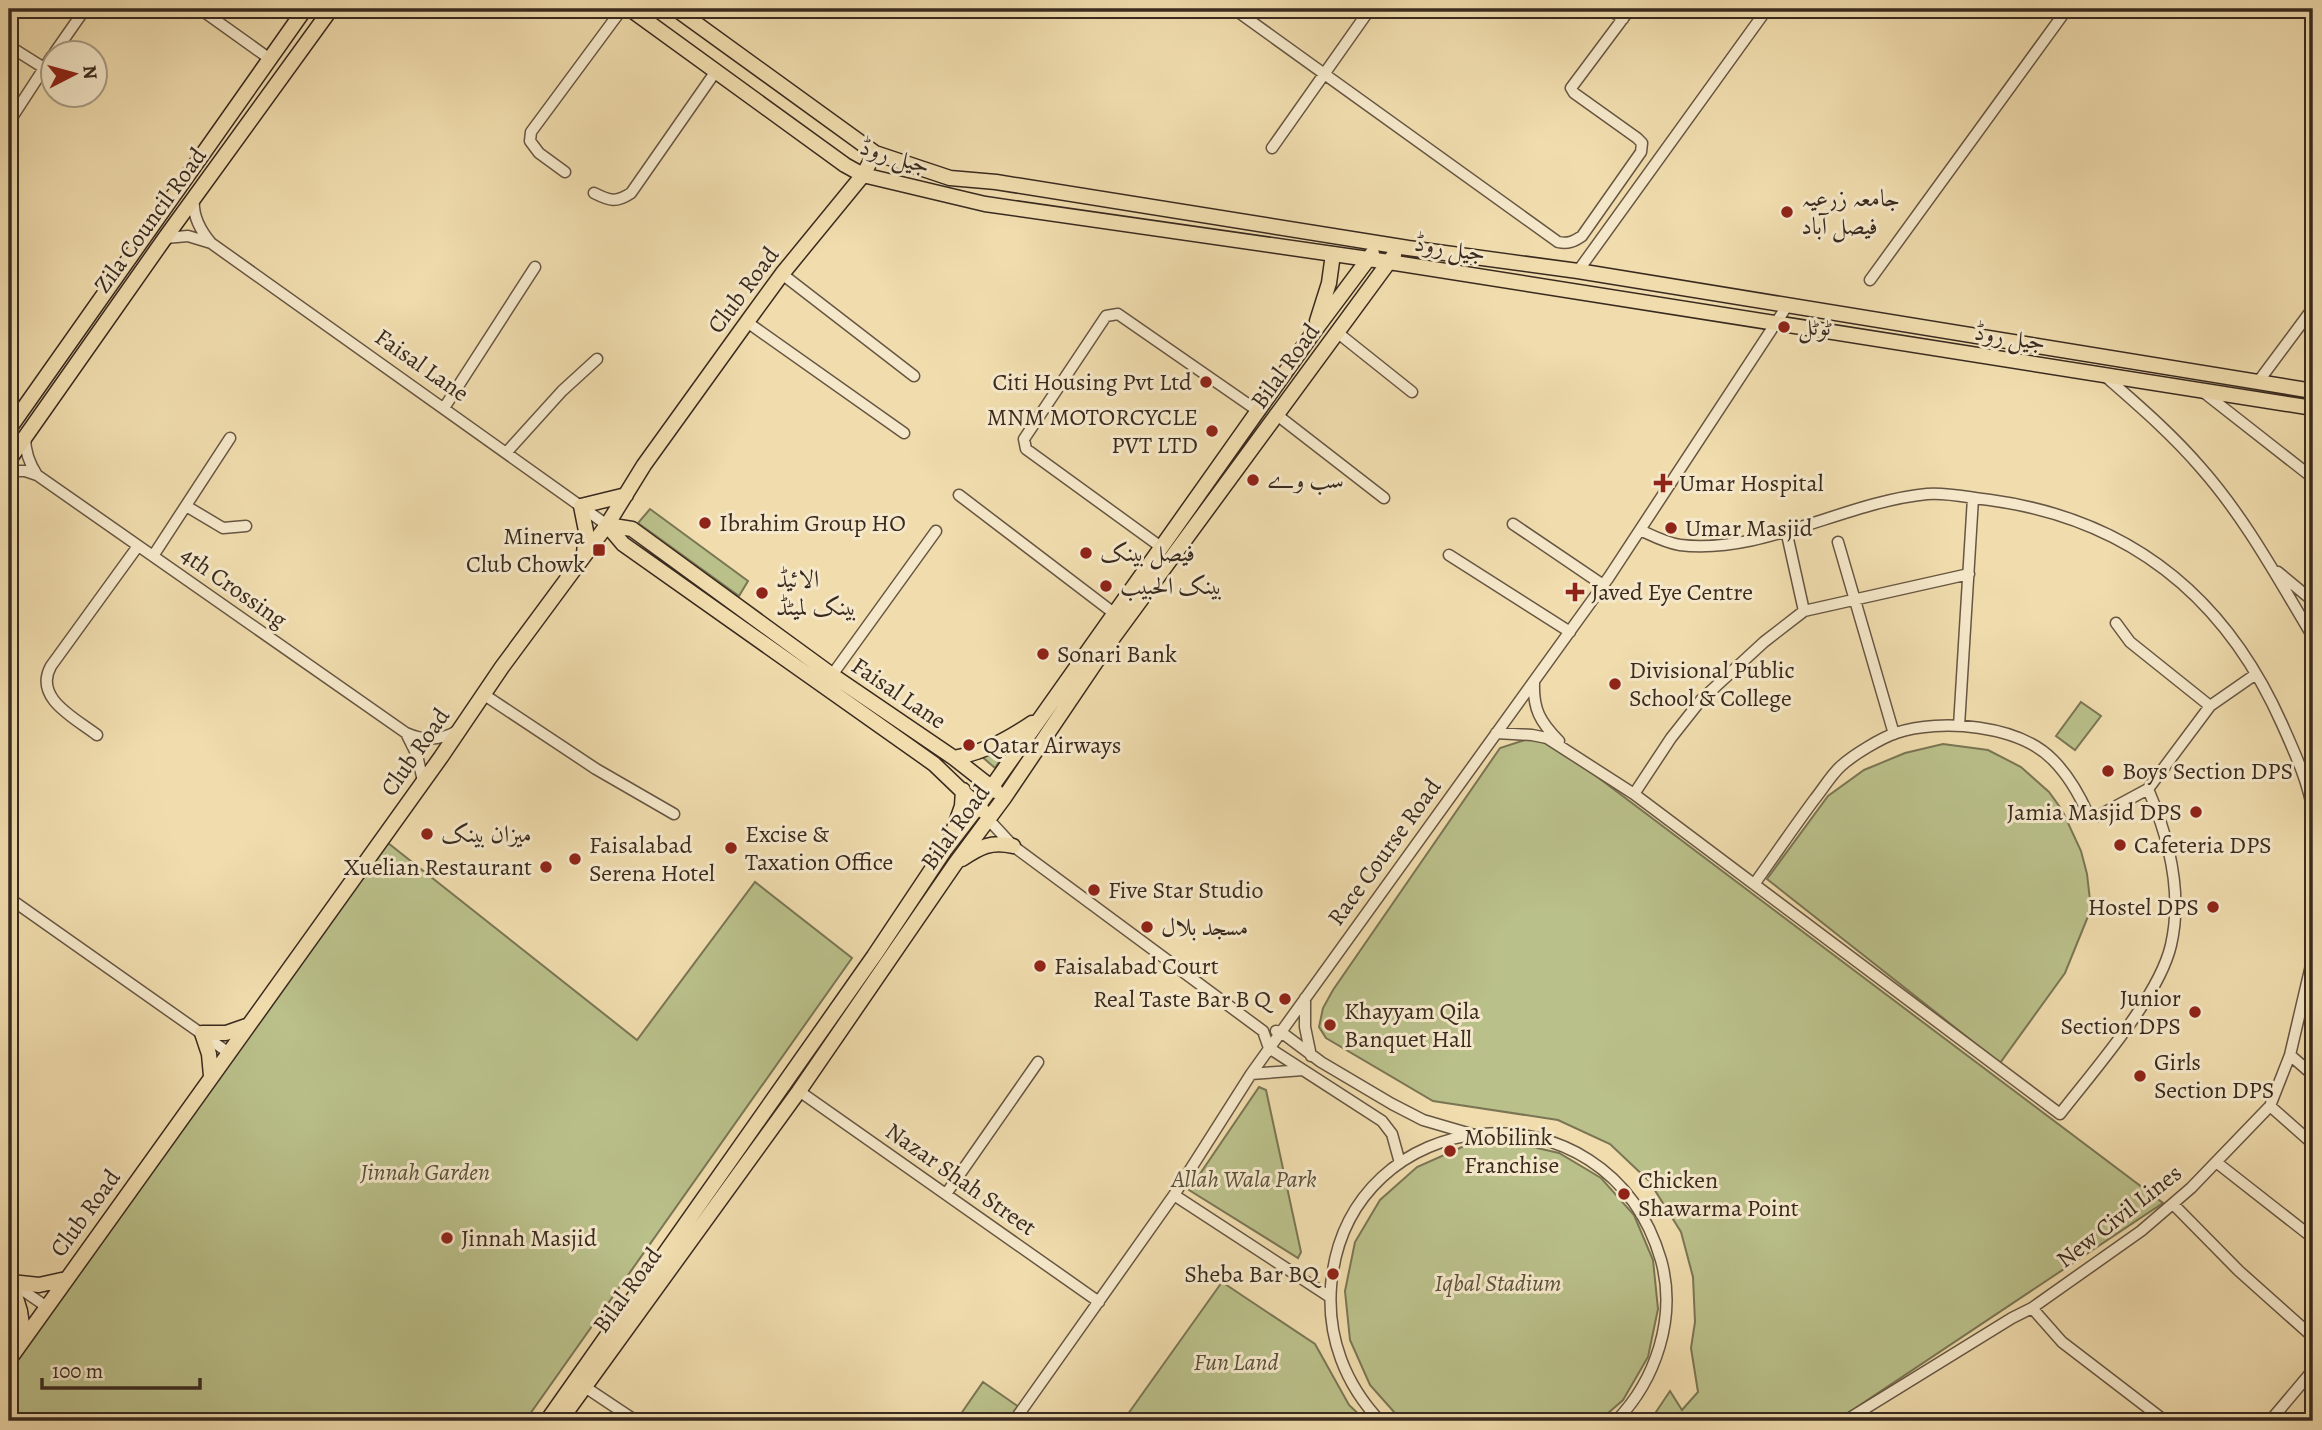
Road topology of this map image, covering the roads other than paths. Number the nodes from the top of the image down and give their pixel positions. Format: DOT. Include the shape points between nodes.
graph roads {
  1 [pos="85,9"];
  2 [pos="200,9"];
  3 [pos="305,9"];
  4 [pos="331,9"];
  5 [pos="622,9"];
  6 [pos="630,9"];
  7 [pos="676,9"];
  8 [pos="1234,9"];
  9 [pos="1370,9"];
  10 [pos="1609,9"];
  11 [pos="1630,9"];
  12 [pos="1768,9"];
  13 [pos="2067,9"];
  14 [pos="1623,19"];
  15 [pos="65,38"];
  16 [pos="9,46"];
  17 [pos="270,59"];
  18 [pos="38,64"];
  19 [pos="716,71"];
  20 [pos="1324,75"];
  21 [pos="38,77"];
  22 [pos="9,122"];
  23 [pos="1272,148"];
  24 [pos="875,153"];
  25 [pos="565,172"];
  26 [pos="863,175"];
  27 [pos="594,193"];
  28 [pos="194,197"];
  29 [pos="165,237"];
  30 [pos="211,243"];
  31 [pos="1381,243"];
  32 [pos="1401,246"];
  33 [pos="1333,254"];
  34 [pos="1368,259"];
  35 [pos="1389,262"];
  36 [pos="535,267"];
  37 [pos="1578,271"];
  38 [pos="782,274"];
  39 [pos="1870,280"];
  40 [pos="1787,306"];
  41 [pos="2313,308"];
  42 [pos="747,322"];
  43 [pos="1777,324"];
  44 [pos="1338,332"];
  45 [pos="1313,333"];
  46 [pos="597,359"];
  47 [pos="2102,374"];
  48 [pos="914,376"];
  49 [pos="2258,382"];
  50 [pos="2200,389"];
  51 [pos="2313,391"];
  52 [pos="1412,392"];
  53 [pos="444,408"];
  54 [pos="2313,408"];
  55 [pos="1258,411"];
  56 [pos="1277,415"];
  57 [pos="9,429"];
  58 [pos="904,433"];
  59 [pos="25,437"];
  60 [pos="230,438"];
  61 [pos="506,453"];
  62 [pos="9,460"];
  63 [pos="9,471"];
  64 [pos="37,475"];
  65 [pos="2313,478"];
  66 [pos="626,495"];
  67 [pos="959,495"];
  68 [pos="1384,498"];
  69 [pos="1973,498"];
  70 [pos="186,506"];
  71 [pos="581,506"];
  72 [pos="1513,524"];
  73 [pos="607,525"];
  74 [pos="246,526"];
  75 [pos="1640,530"];
  76 [pos="1786,530"];
  77 [pos="936,531"];
  78 [pos="1838,542"];
  79 [pos="138,546"];
  80 [pos="1161,547"];
  81 [pos="1449,555"];
  82 [pos="153,556"];
  83 [pos="584,556"];
  84 [pos="2273,568"];
  85 [pos="1969,574"];
  86 [pos="1603,585"];
  87 [pos="1856,599"];
  88 [pos="2313,601"];
  89 [pos="1804,611"];
  90 [pos="1115,614"];
  91 [pos="2116,623"];
  92 [pos="1570,632"];
  93 [pos="2313,637"];
  94 [pos="2256,674"];
  95 [pos="832,675"];
  96 [pos="1534,683"];
  97 [pos="484,694"];
  98 [pos="2210,706"];
  99 [pos="1039,719"];
  100 [pos="1959,726"];
  101 [pos="458,731"];
  102 [pos="407,733"];
  103 [pos="1496,733"];
  104 [pos="1894,734"];
  105 [pos="97,735"];
  106 [pos="1565,748"];
  107 [pos="954,758"];
  108 [pos="423,781"];
  109 [pos="991,786"];
  110 [pos="2148,789"];
  111 [pos="963,790"];
  112 [pos="1634,794"];
  113 [pos="1004,798"];
  114 [pos="979,805"];
  115 [pos="2313,813"];
  116 [pos="674,814"];
  117 [pos="988,818"];
  118 [pos="1013,846"];
  119 [pos="944,851"];
  120 [pos="955,864"];
  121 [pos="1755,883"];
  122 [pos="9,898"];
  123 [pos="2313,957"];
  124 [pos="2309,997"];
  125 [pos="1305,998"];
  126 [pos="249,1025"];
  127 [pos="1263,1031"];
  128 [pos="1280,1032"];
  129 [pos="202,1033"];
  130 [pos="1269,1048"];
  131 [pos="229,1054"];
  132 [pos="1311,1055"];
  133 [pos="2290,1055"];
  134 [pos="1038,1062"];
  135 [pos="1303,1070"];
  136 [pos="1251,1074"];
  137 [pos="2313,1075"];
  138 [pos="211,1076"];
  139 [pos="799,1091"];
  140 [pos="2270,1106"];
  141 [pos="1473,1134"];
  142 [pos="2313,1144"];
  143 [pos="2216,1162"];
  144 [pos="1400,1163"];
  145 [pos="946,1194"];
  146 [pos="1174,1195"];
  147 [pos="2173,1204"];
  148 [pos="2313,1238"];
  149 [pos="66,1279"];
  150 [pos="10,1282"];
  151 [pos="1330,1297"];
  152 [pos="1099,1302"];
  153 [pos="47,1307"];
  154 [pos="2032,1308"];
  155 [pos="2313,1337"];
  156 [pos="23,1339"];
  157 [pos="9,1360"];
  158 [pos="2313,1370"];
  159 [pos="585,1387"];
  160 [pos="547,1421"];
  161 [pos="560,1421"];
  162 [pos="636,1421"];
  163 [pos="1014,1421"];
  164 [pos="1380,1421"];
  165 [pos="1616,1421"];
  166 [pos="1845,1421"];
  167 [pos="2165,1421"];
  168 [pos="2270,1421"];
  1 -- 15 [label="street"];
  2 -- 17 [label="street"];
  3 -- 17 [label="main road, Zila Council Road"];
  4 -- 28 [label="main road, Zila Council Road"];
  5 -- 25 [label="street" via="531,132 530,141 539,153"];
  6 -- 19 [label="main road, جیل روڈ"];
  7 -- 24 [label="main road, جیل روڈ"];
  8 -- 20 [label="street"];
  9 -- 20 [label="street"];
  10 -- 14 [label="street"];
  11 -- 14 [label="street"];
  12 -- 37 [label="street"];
  13 -- 39 [label="street"];
  14 -- 20 [label="street" via="1572,88 1637,138 1641,152 1594,220 1572,243 1558,242"];
  16 -- 18 [label="street"];
  17 -- 57 [label="main road, Zila Council Road"];
  19 -- 26 [label="main road, جیل روڈ"];
  19 -- 27 [label="street" via="631,193 610,201"];
  20 -- 23 [label="street"];
  21 -- 22 [label="street"];
  24 -- 26 [label="main road, Club Road"];
  24 -- 31 [label="main road, جیل روڈ" via="950,177"];
  26 -- 33 [label="main road, جیل روڈ" via="985,204"];
  26 -- 38 [label="main road, Club Road"];
  28 -- 29 [label="main road, Zila Council Road"];
  28 -- 30 [label="street, Faisal Lane" via="199,226"];
  29 -- 30 [label="street, Faisal Lane" via="188,236"];
  29 -- 59 [label="main road, Zila Council Road"];
  30 -- 53 [label="street, Faisal Lane"];
  31 -- 32 [label="main road, جیل روڈ"];
  31 -- 34 [label="main road, Bilal Road"];
  32 -- 35 [label="main road, Bilal Road"];
  32 -- 37 [label="main road, جیل روڈ"];
  33 -- 34 [label="main road, جیل روڈ"];
  33 -- 45 [label="main road"];
  34 -- 35 [label="main road, جیل روڈ"];
  34 -- 45 [label="main road, Bilal Road"];
  35 -- 43 [label="main road, جیل روڈ"];
  35 -- 44 [label="main road, Bilal Road"];
  36 -- 53 [label="street"];
  37 -- 40 [label="main road, جیل روڈ"];
  38 -- 42 [label="main road, Club Road"];
  38 -- 48 [label="street"];
  40 -- 43 [label="street, Race Course Road"];
  40 -- 49 [label="main road, جیل روڈ"];
  41 -- 49 [label="street"];
  42 -- 58 [label="street"];
  42 -- 66 [label="main road, Club Road"];
  43 -- 47 [label="main road, جیل روڈ"];
  43 -- 75 [label="street, Race Course Road"];
  44 -- 52 [label="street"];
  44 -- 56 [label="main road, Bilal Road"];
  45 -- 55 [label="main road, Bilal Road"];
  46 -- 61 [label="street"];
  47 -- 50 [label="main road, جیل روڈ"];
  47 -- 84 [label="street" via="2202,468"];
  49 -- 51 [label="main road, جیل روڈ"];
  50 -- 54 [label="main road, جیل روڈ"];
  50 -- 65 [label="street"];
  53 -- 61 [label="street, Faisal Lane"];
  55 -- 80 [label="main road, Bilal Road"];
  55 -- 80 [label="street" via="1118,314 1106,316 1024,445"];
  56 -- 68 [label="street"];
  56 -- 113 [label="main road, Bilal Road" via="1104,650"];
  59 -- 62 [label="main road, Zila Council Road"];
  59 -- 64 [label="street" via="29,464"];
  60 -- 70 [label="street"];
  61 -- 71 [label="street, Faisal Lane"];
  63 -- 64 [label="street, 4th Crossing"];
  64 -- 79 [label="street, 4th Crossing"];
  66 -- 71 [label="main road"];
  66 -- 73 [label="main road, Club Road"];
  67 -- 90 [label="street"];
  69 -- 76 [label="street" via="1930,494 1893,499"];
  69 -- 85 [label="street"];
  69 -- 94 [label="street" via="2023,506 2089,525 2155,562 2222,624"];
  70 -- 74 [label="street" via="223,528"];
  70 -- 82 [label="street"];
  71 -- 73 [label="street, Faisal Lane"];
  71 -- 83 [label="main road"];
  72 -- 86 [label="street"];
  73 -- 83 [label="main road, Club Road"];
  73 -- 95 [label="main road, Faisal Lane" via="632,528"];
  73 -- 111 [label="main road, Faisal Lane" via="623,544 934,764"];
  75 -- 76 [label="street" via="1680,545 1724,545"];
  75 -- 86 [label="street, Race Course Road"];
  76 -- 89 [label="street"];
  77 -- 95 [label="street"];
  78 -- 87 [label="street"];
  79 -- 82 [label="street, 4th Crossing"];
  79 -- 105 [label="street" via="46,676 54,701"];
  80 -- 90 [label="main road, Bilal Road"];
  81 -- 92 [label="street"];
  82 -- 102 [label="street, 4th Crossing"];
  83 -- 97 [label="main road, Club Road"];
  84 -- 88 [label="street"];
  84 -- 93 [label="street"];
  85 -- 87 [label="street"];
  85 -- 100 [label="street"];
  86 -- 92 [label="street, Race Course Road"];
  87 -- 89 [label="street"];
  87 -- 104 [label="street"];
  89 -- 112 [label="street" via="1701,700"];
  90 -- 99 [label="main road, Bilal Road"];
  91 -- 98 [label="street" via="2130,642"];
  92 -- 96 [label="street, Race Course Road"];
  94 -- 98 [label="street"];
  94 -- 115 [label="street" via="2294,752"];
  95 -- 107 [label="main road, Faisal Lane"];
  96 -- 103 [label="street, Race Course Road"];
  96 -- 106 [label="street" via="1533,703"];
  97 -- 101 [label="main road, Club Road"];
  97 -- 116 [label="street" via="596,769"];
  98 -- 110 [label="street"];
  99 -- 107 [label="main road" via="992,747"];
  99 -- 109 [label="main road, Bilal Road"];
  100 -- 104 [label="street"];
  100 -- 110 [label="street" via="2022,739 2052,758 2075,787 2088,814 2098,816"];
  101 -- 102 [label="street" via="427,739"];
  101 -- 108 [label="main road, Club Road"];
  102 -- 108 [label="street"];
  103 -- 106 [label="street" via="1547,738"];
  103 -- 125 [label="street, Race Course Road"];
  104 -- 121 [label="street" via="1841,766"];
  106 -- 112 [label="street"];
  107 -- 109 [label="main road, Faisal Lane"];
  108 -- 126 [label="main road, Club Road"];
  109 -- 113 [label="main road, Faisal Lane"];
  109 -- 114 [label="main road, Bilal Road"];
  110 -- 121 [label="street" via="2174,877 2171,946 2133,1019 2060,1114"];
  111 -- 114 [label="main road, Faisal Lane"];
  111 -- 119 [label="main road" via="962,806"];
  112 -- 121 [label="street"];
  113 -- 117 [label="main road, Bilal Road"];
  114 -- 117 [label="main road, Faisal Lane"];
  114 -- 119 [label="main road, Bilal Road"];
  117 -- 118 [label="street"];
  117 -- 120 [label="main road, Bilal Road"];
  118 -- 120 [label="main road" via="988,844"];
  118 -- 127 [label="street"];
  119 -- 160 [label="main road, Bilal Road"];
  120 -- 139 [label="main road, Bilal Road"];
  122 -- 129 [label="street"];
  123 -- 124 [label="street, New Civil Lines"];
  124 -- 133 [label="street, New Civil Lines"];
  125 -- 128 [label="street, Race Course Road"];
  125 -- 132 [label="street"];
  126 -- 129 [label="main road" via="226,1033"];
  126 -- 131 [label="main road, Club Road"];
  127 -- 128 [label="street"];
  127 -- 130 [label="street"];
  128 -- 130 [label="street, Race Course Road"];
  128 -- 132 [label="street"];
  129 -- 131 [label="street"];
  129 -- 138 [label="main road"];
  130 -- 135 [label="street"];
  130 -- 136 [label="street, Race Course Road"];
  131 -- 138 [label="main road, Club Road"];
  132 -- 141 [label="street" via="1392,1104"];
  133 -- 137 [label="street"];
  133 -- 140 [label="street, New Civil Lines"];
  134 -- 145 [label="street"];
  135 -- 136 [label="street"];
  135 -- 144 [label="street" via="1388,1127"];
  136 -- 146 [label="street, Race Course Road"];
  138 -- 149 [label="main road, Club Road"];
  139 -- 145 [label="street, Nazar Shah Street"];
  139 -- 159 [label="main road, Bilal Road"];
  140 -- 142 [label="street"];
  140 -- 143 [label="street, New Civil Lines"];
  141 -- 144 [label="street" via="1445,1141"];
  141 -- 165 [label="street" via="1523,1134 1572,1149 1613,1178 1644,1218 1662,1266 1666,1316 1654,1366"];
  143 -- 147 [label="street, New Civil Lines"];
  143 -- 148 [label="street"];
  144 -- 151 [label="street" via="1369,1193 1349,1223 1336,1256"];
  145 -- 152 [label="street, Nazar Shah Street"];
  146 -- 151 [label="street"];
  146 -- 152 [label="street, Race Course Road"];
  147 -- 154 [label="street, New Civil Lines"];
  147 -- 155 [label="street"];
  149 -- 150 [label="main road" via="39,1285"];
  149 -- 153 [label="main road, Club Road"];
  150 -- 153 [label="street"];
  150 -- 156 [label="main road"];
  151 -- 164 [label="street" via="1339,1356 1357,1392"];
  152 -- 163 [label="street, Race Course Road"];
  153 -- 156 [label="main road, Club Road"];
  154 -- 166 [label="street, New Civil Lines"];
  154 -- 167 [label="street" via="2062,1342"];
  156 -- 157 [label="main road, Club Road"];
  158 -- 168 [label="street"];
  159 -- 161 [label="main road, Bilal Road"];
  159 -- 162 [label="street"];
}
